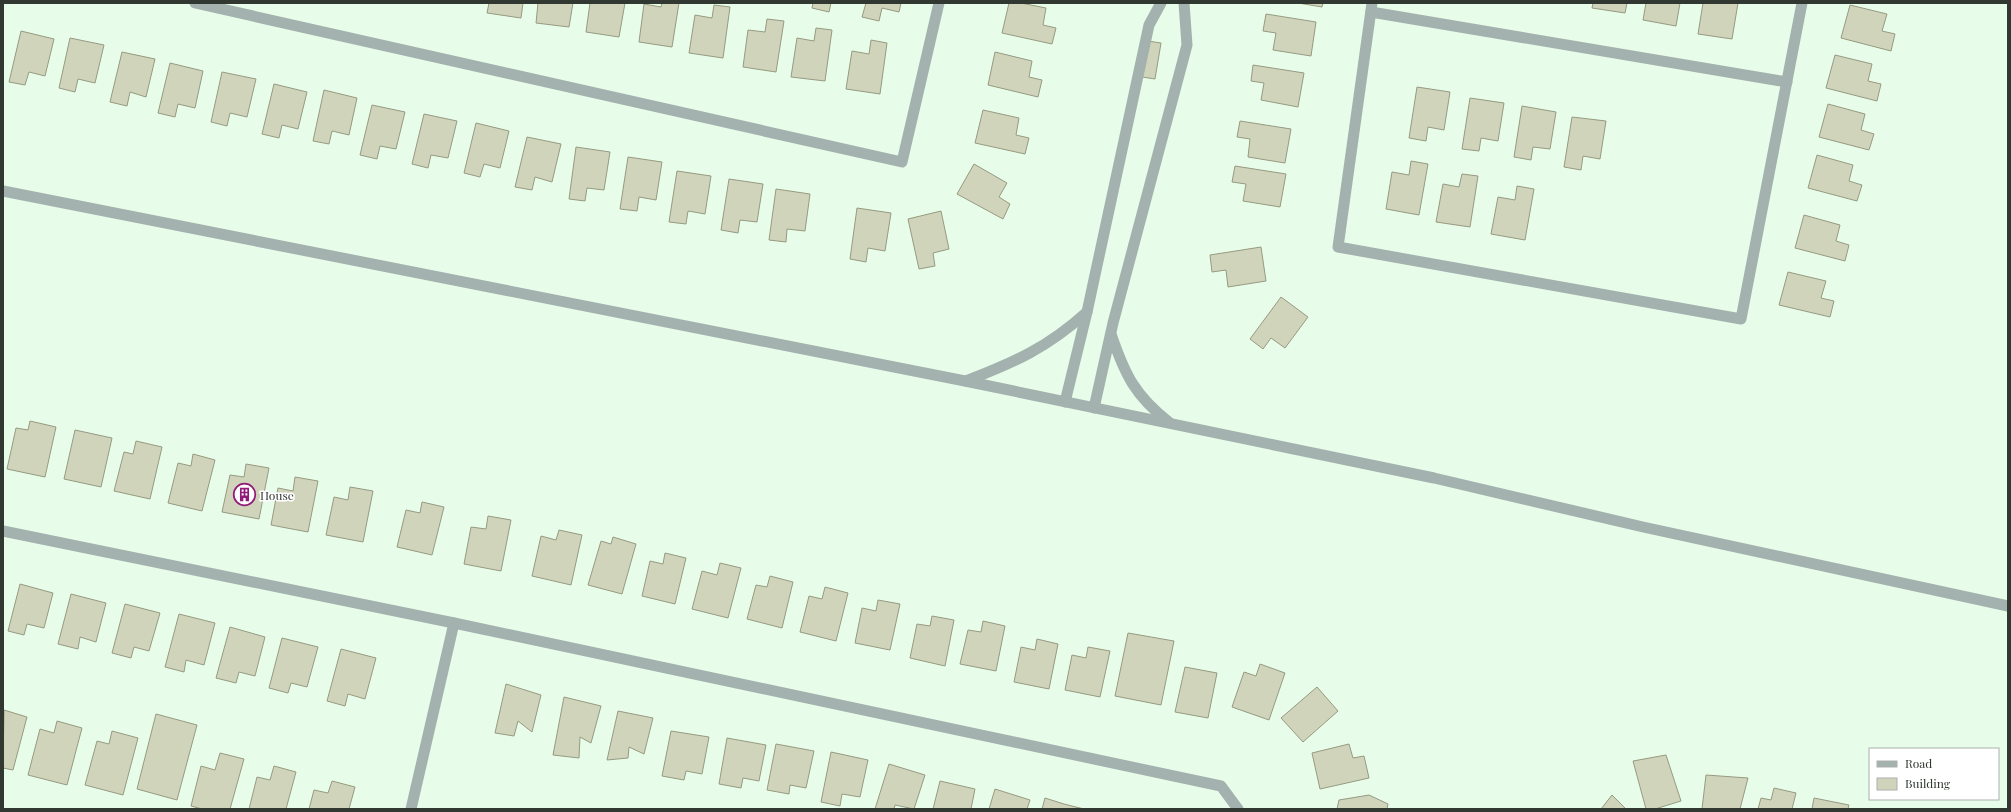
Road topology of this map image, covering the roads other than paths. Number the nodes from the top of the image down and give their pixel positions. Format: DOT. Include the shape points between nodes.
graph roads {
  1 [pos="195,3"];
  2 [pos="939,3"];
  3 [pos="1161,3"];
  4 [pos="1184,3"];
  5 [pos="1802,3"];
  6 [pos="1372,7"];
  7 [pos="1787,82"];
  8 [pos="3,191"];
  9 [pos="1087,312"];
  10 [pos="1111,334"];
  11 [pos="965,382"];
  12 [pos="1065,402"];
  13 [pos="1094,408"];
  14 [pos="1171,424"];
  15 [pos="3,531"];
  16 [pos="2008,606"];
  17 [pos="454,623"];
  18 [pos="411,809"];
  19 [pos="1238,809"];
  1 -- 2 [label="street" via="902,162"];
  3 -- 9 [label="street" via="1149,25"];
  4 -- 10 [label="street" via="1187,45"];
  5 -- 7 [label="street"];
  6 -- 7 [label="street"];
  6 -- 7 [label="street" via="1338,247 1741,319"];
  8 -- 11 [label="street"];
  9 -- 11 [label="street" via="1035,352"];
  9 -- 12 [label="street"];
  10 -- 13 [label="street"];
  10 -- 14 [label="street" via="1120,361 1138,393 1153,410"];
  11 -- 12 [label="street"];
  12 -- 13 [label="street"];
  13 -- 14 [label="street"];
  14 -- 16 [label="street" via="1434,478 1643,527"];
  15 -- 17 [label="street"];
  17 -- 18 [label="street"];
  17 -- 19 [label="street" via="1221,786"];
}
